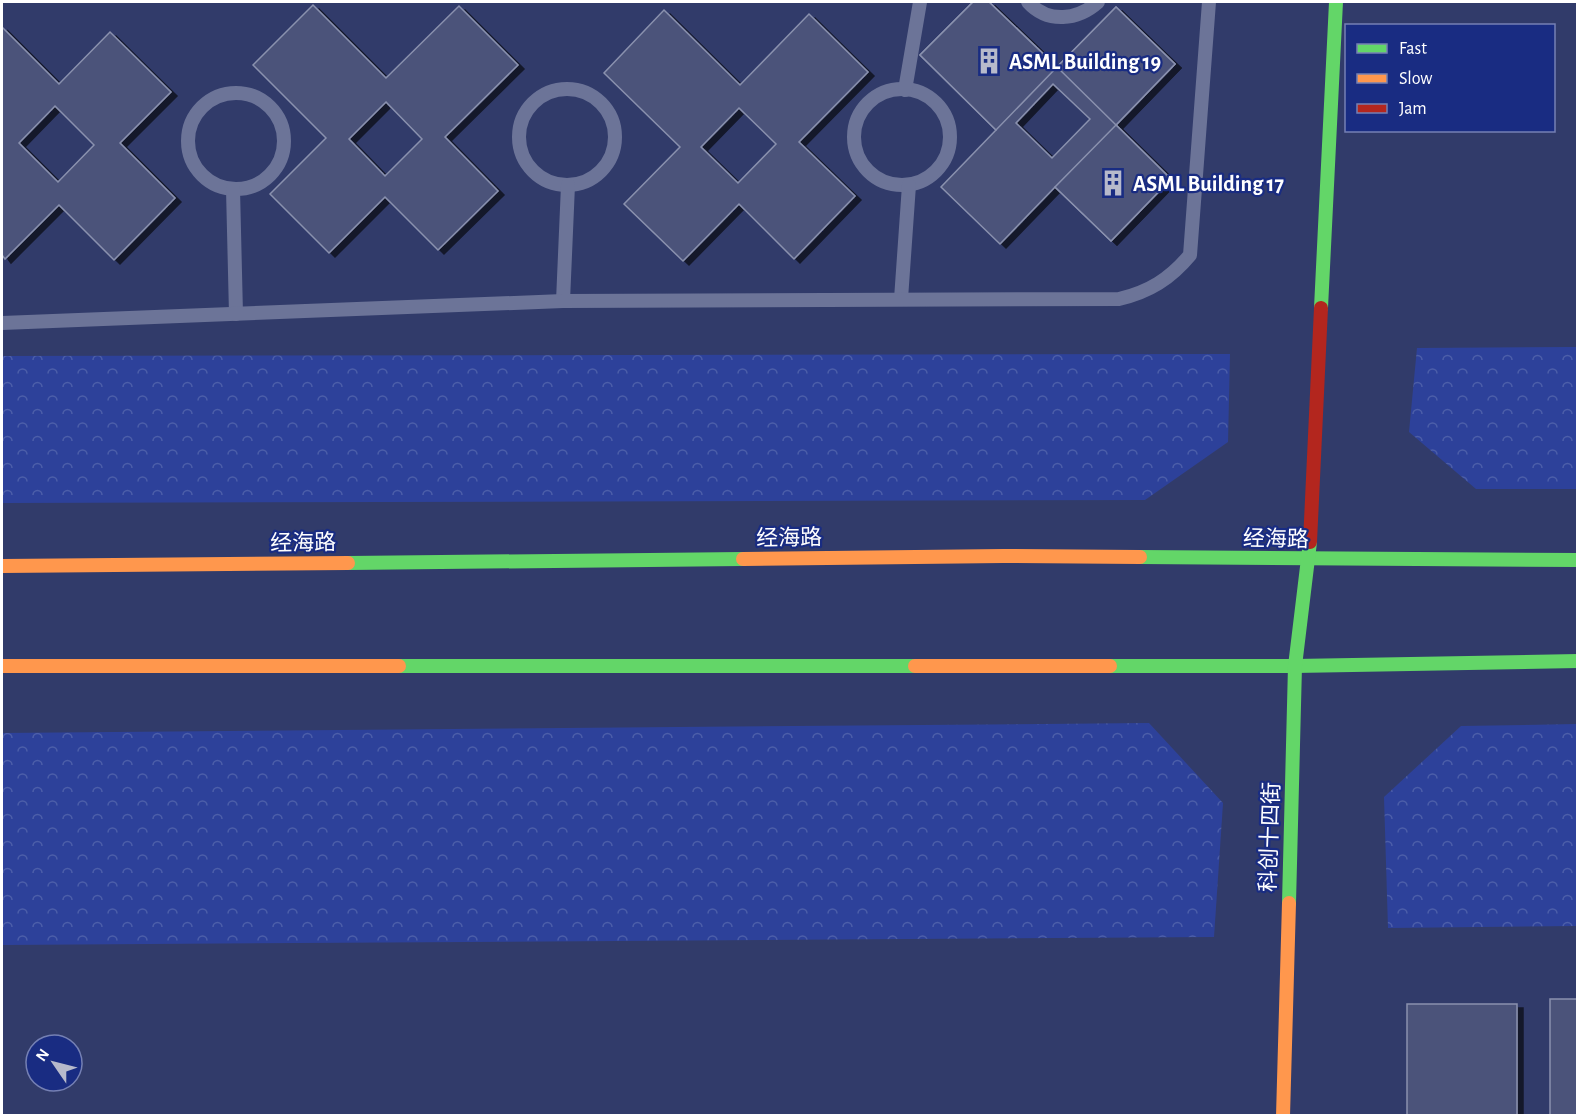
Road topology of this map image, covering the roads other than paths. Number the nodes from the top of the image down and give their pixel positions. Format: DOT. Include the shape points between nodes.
graph roads {
  1 [pos="920,2"];
  2 [pos="1028,2"];
  3 [pos="1098,2"];
  4 [pos="1209,2"];
  5 [pos="1336,2"];
  6 [pos="905,90"];
  7 [pos="568,185"];
  8 [pos="909,185"];
  9 [pos="233,189"];
  10 [pos="901,299"];
  11 [pos="563,302"];
  12 [pos="236,314"];
  13 [pos="2,323"];
  14 [pos="1309,560"];
  15 [pos="1578,560"];
  16 [pos="2,566"];
  17 [pos="1578,661"];
  18 [pos="2,666"];
  19 [pos="1295,666"];
  20 [pos="1282,1116"];
  1 -- 6 [label="lane"];
  2 -- 3 [label="lane" via="1051,16 1070,17 1088,11"];
  4 -- 10 [label="lane" via="1190,255 1177,271 1148,291 1119,300"];
  5 -- 14 [label="main road, 科创十四街"];
  6 -- 8 [label="lane" via="931,99 944,112 950,130 949,149 940,166 927,179"];
  6 -- 8 [label="lane" via="877,96 863,109 855,126 854,145 860,162 873,176 890,184"];
  7 -- 7 [label="lane" via="538,176 526,162 519,144 520,125 529,108 560,89 579,90 596,98 609,112 615,130 614,149 606,166 592,179"];
  7 -- 11 [label="lane"];
  8 -- 10 [label="lane"];
  9 -- 9 [label="lane" via="207,180 194,166 188,148 189,129 197,113 211,100 229,94 248,94 265,102 277,116 283,134 282,153 274,170 260,183"];
  9 -- 12 [label="lane"];
  10 -- 11 [label="lane"];
  11 -- 12 [label="lane"];
  12 -- 13 [label="lane"];
  14 -- 15 [label="main road, 经海路"];
  14 -- 16 [label="main road, 经海路" via="1003,556"];
  14 -- 19 [label="main road, 科创十四街"];
  17 -- 19 [label="main road"];
  18 -- 19 [label="main road"];
  19 -- 20 [label="main road, 科创十四街"];
}
